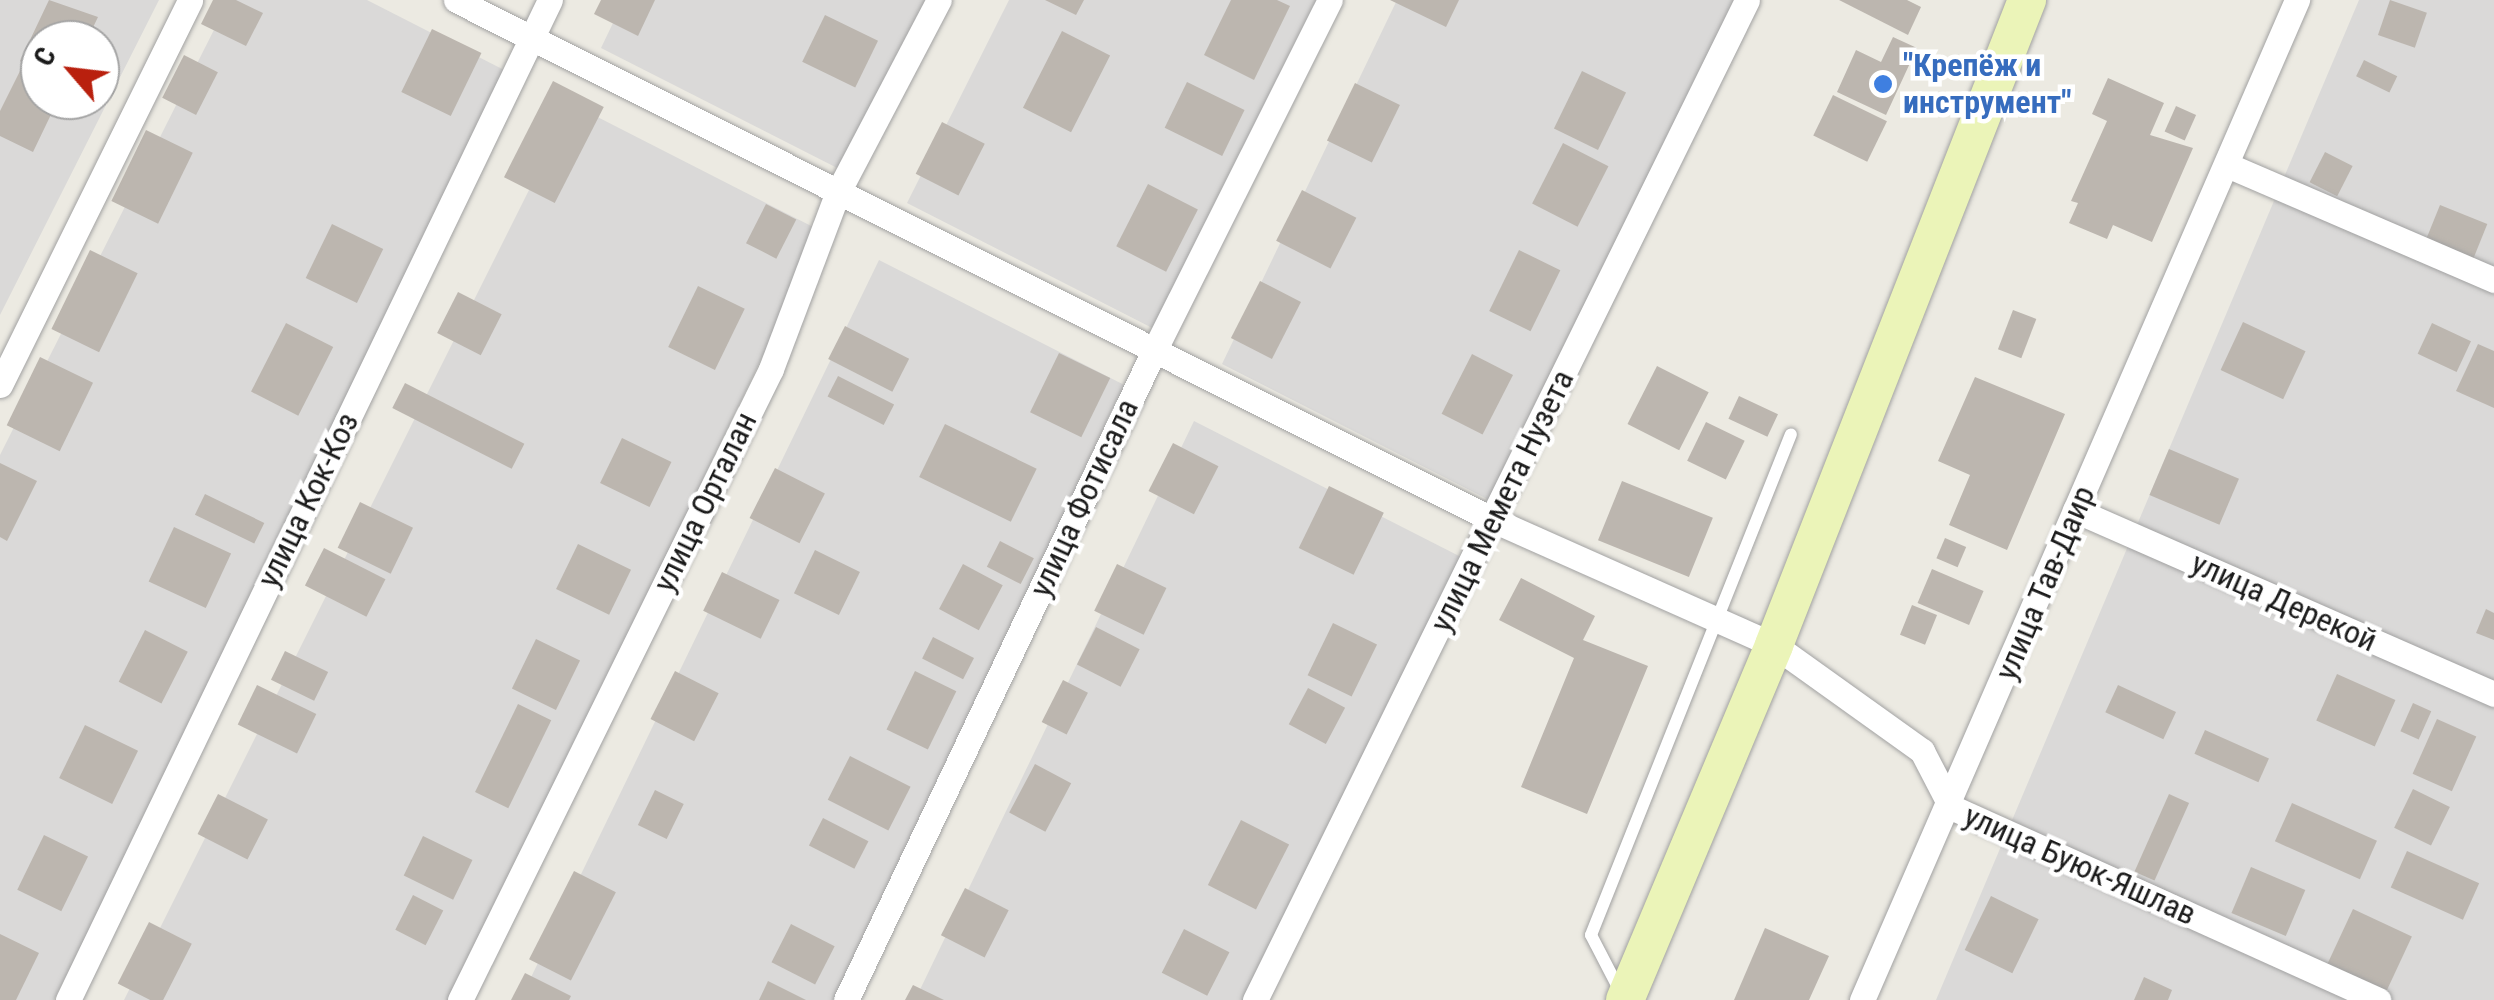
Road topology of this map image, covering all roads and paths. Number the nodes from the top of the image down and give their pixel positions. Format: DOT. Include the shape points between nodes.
graph roads {
  1 [pos="190,0"];
  2 [pos="456,0"];
  3 [pos="550,0"];
  4 [pos="939,0"];
  5 [pos="1330,0"];
  6 [pos="1747,0"];
  7 [pos="2027,0"];
  8 [pos="2297,0"];
  9 [pos="531,37"];
  10 [pos="2226,165"];
  11 [pos="838,192"];
  12 [pos="2494,280"];
  13 [pos="1153,352"];
  14 [pos="0,384"];
  15 [pos="1790,434"];
  16 [pos="2075,510"];
  17 [pos="1493,520"];
  18 [pos="1716,620"];
  19 [pos="1774,645"];
  20 [pos="2494,694"];
  21 [pos="1951,806"];
  22 [pos="68,1000"];
  23 [pos="460,1000"];
  24 [pos="846,1000"];
  25 [pos="1255,1000"];
  26 [pos="1625,1000"];
  27 [pos="1862,1000"];
  28 [pos="2378,1000"];
  1 -- 14 [label="street"];
  2 -- 9 [label="street, улица Буюк-Яшлав"];
  3 -- 9 [label="street, улица Кок-Коз"];
  4 -- 11 [label="street, улица Орталан"];
  5 -- 13 [label="street, улица Фотисала"];
  6 -- 17 [label="street, улица Мемета Нузета"];
  7 -- 19 [label="main road"];
  8 -- 10 [label="street, улица Тав-Даир"];
  9 -- 11 [label="street, улица Буюк-Яшлав"];
  9 -- 22 [label="street, улица Кок-Коз"];
  10 -- 12 [label="street"];
  10 -- 16 [label="street, улица Тав-Даир"];
  11 -- 13 [label="street, улица Буюк-Яшлав"];
  11 -- 23 [label="street, улица Орталан" via="771,368"];
  13 -- 17 [label="street, улица Буюк-Яшлав"];
  13 -- 24 [label="street, улица Фотисала"];
  15 -- 18 [label="lane"];
  16 -- 20 [label="street, улица Дерекой"];
  16 -- 21 [label="street, улица Тав-Даир"];
  17 -- 18 [label="street, улица Буюк-Яшлав"];
  17 -- 25 [label="street, улица Мемета Нузета"];
  18 -- 19 [label="street, улица Буюк-Яшлав"];
  18 -- 26 [label="lane" via="1591,934"];
  19 -- 21 [label="street, улица Буюк-Яшлав" via="1922,750"];
  19 -- 26 [label="main road"];
  21 -- 27 [label="street, улица Тав-Даир"];
  21 -- 28 [label="street, улица Буюк-Яшлав"];
}
